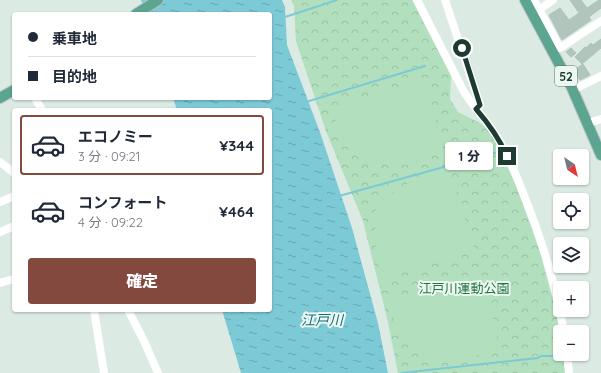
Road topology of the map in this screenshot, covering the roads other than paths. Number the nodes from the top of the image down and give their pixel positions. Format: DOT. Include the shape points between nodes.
graph roads {
  1 [pos="158,0"];
  2 [pos="417,0"];
  3 [pos="445,0"];
  4 [pos="525,0"];
  5 [pos="534,0"];
  6 [pos="553,0"];
  7 [pos="540,9"];
  8 [pos="139,12"];
  9 [pos="601,21"];
  10 [pos="601,76"];
  11 [pos="573,90"];
  12 [pos="12,91"];
  13 [pos="0,98"];
  14 [pos="476,109"];
  15 [pos="601,118"];
  16 [pos="588,123"];
  17 [pos="601,155"];
  18 [pos="0,162"];
  19 [pos="12,171"];
  20 [pos="12,197"];
  21 [pos="0,202"];
  22 [pos="12,227"];
  23 [pos="0,232"];
  24 [pos="12,280"];
  25 [pos="0,283"];
  26 [pos="94,312"];
  27 [pos="129,312"];
  28 [pos="562,325"];
  29 [pos="568,361"];
  30 [pos="104,373"];
  31 [pos="158,373"];
  32 [pos="570,373"];
  1 -- 8 [label="main road"];
  2 -- 14 [label="street" via="463,90"];
  3 -- 14 [label="street" via="480,105"];
  4 -- 11 [label="main road, 52"];
  5 -- 7 [label="street"];
  6 -- 7 [label="street"];
  7 -- 9 [label="street" via="560,48"];
  10 -- 11 [label="street"];
  11 -- 16 [label="main road, 52"];
  12 -- 13 [label="main road"];
  14 -- 28 [label="street" via="492,128 513,168 540,237"];
  15 -- 16 [label="street"];
  16 -- 17 [label="main road, 52"];
  18 -- 19 [label="street"];
  20 -- 21 [label="street"];
  22 -- 23 [label="street"];
  24 -- 25 [label="street"];
  26 -- 30 [label="street"];
  27 -- 31 [label="street"];
  29 -- 32 [label="street"];
}
